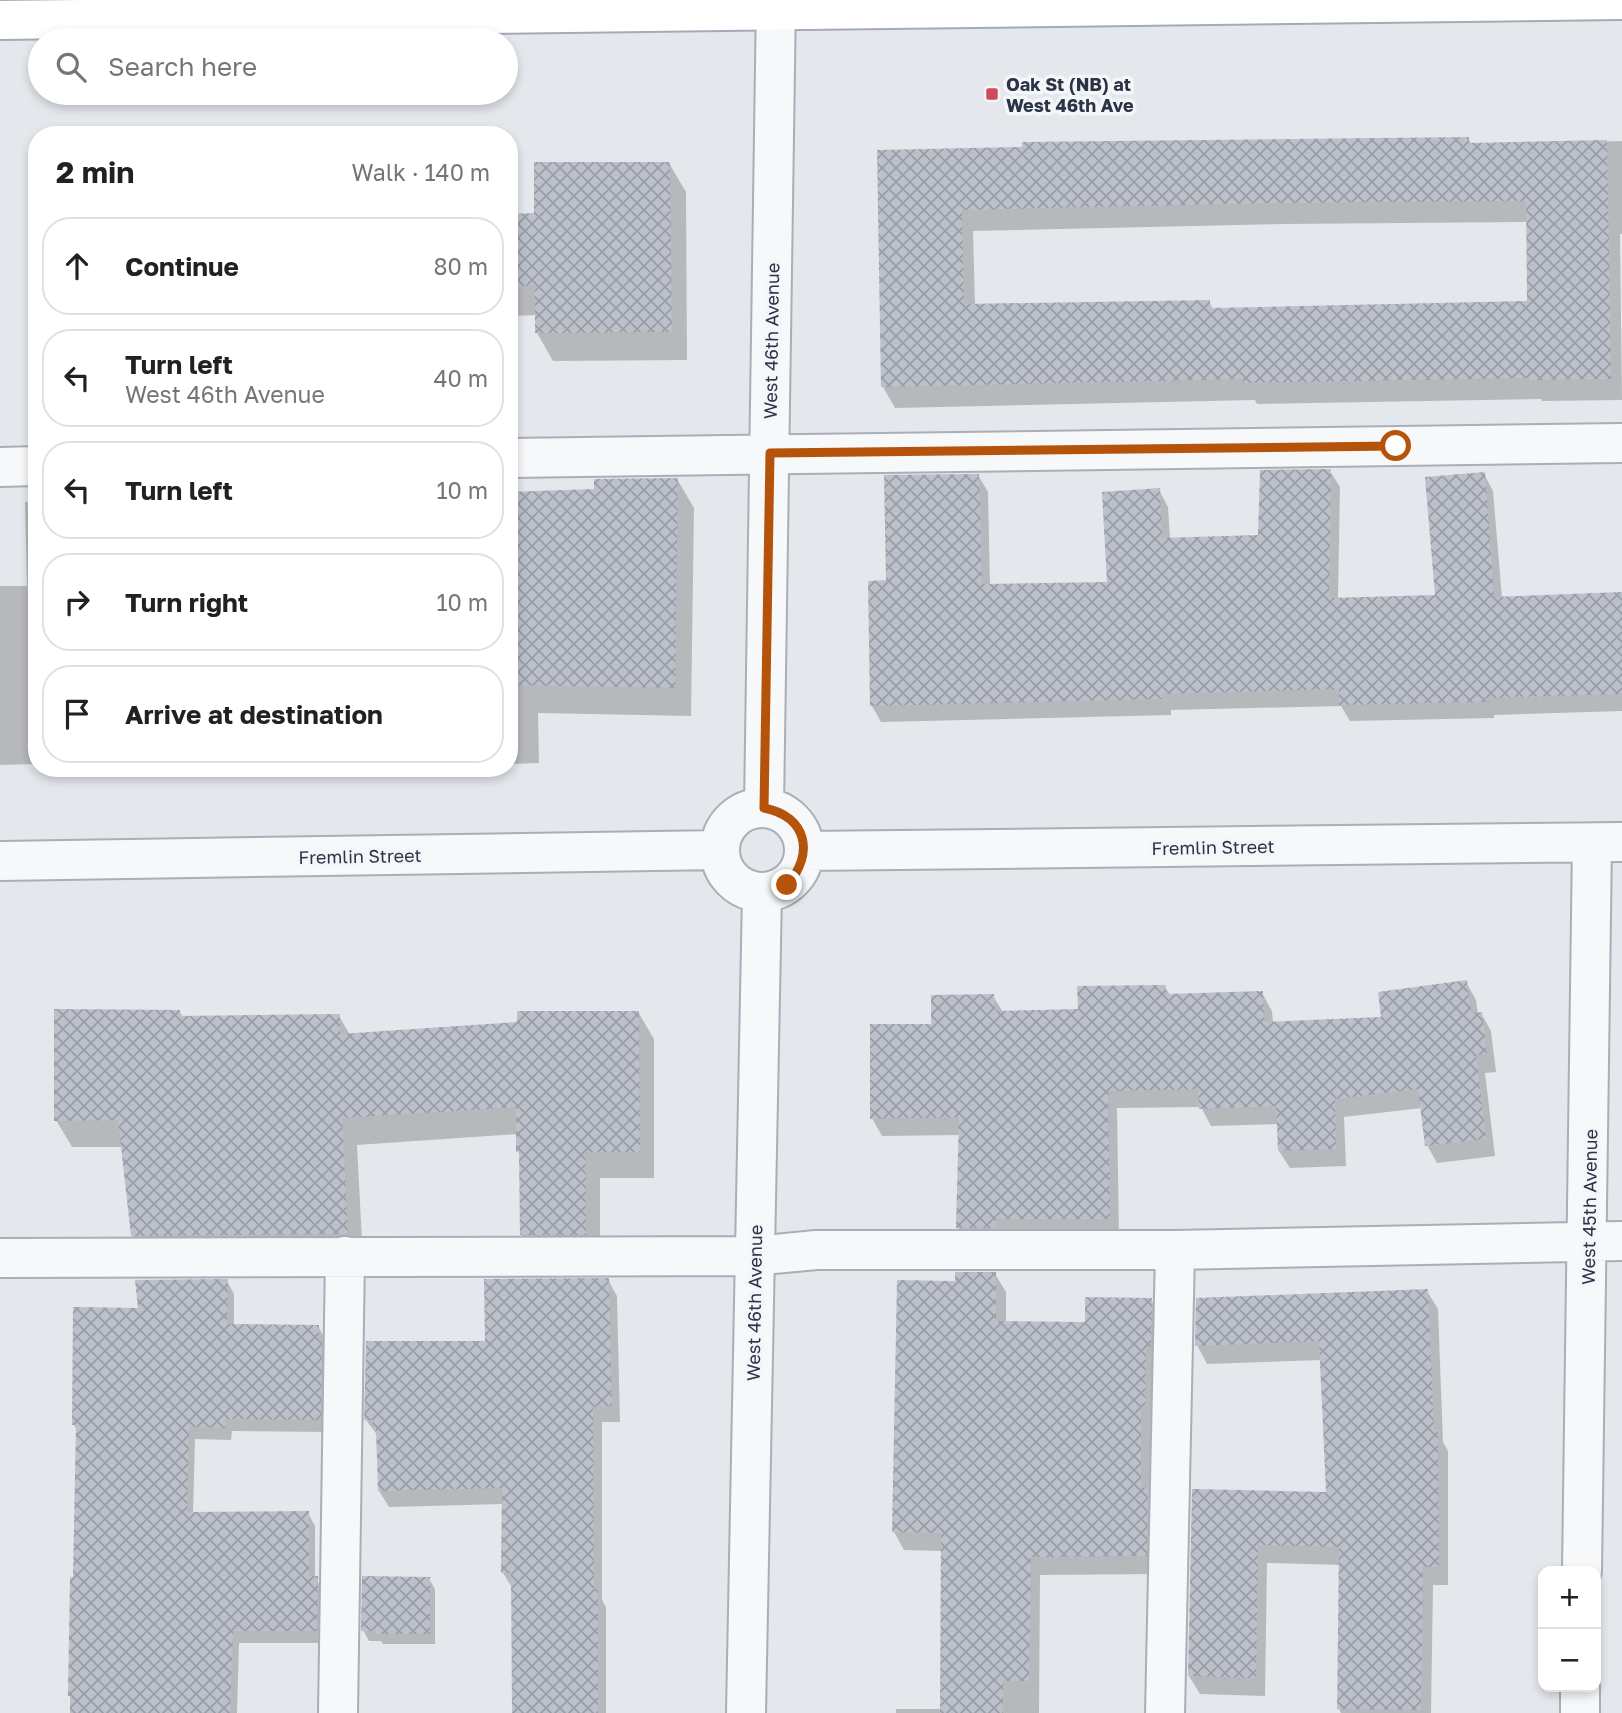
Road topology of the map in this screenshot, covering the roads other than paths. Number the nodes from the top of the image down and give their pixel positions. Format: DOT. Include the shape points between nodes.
graph roads {
  1 [pos="1600,0"];
  2 [pos="1620,0"];
  3 [pos="776,5"];
  4 [pos="0,20"];
  5 [pos="1622,443"];
  6 [pos="770,453"];
  7 [pos="518,458"];
  8 [pos="28,466"];
  9 [pos="0,467"];
  10 [pos="764,808"];
  11 [pos="1607,842"];
  12 [pos="720,850"];
  13 [pos="804,851"];
  14 [pos="0,861"];
  15 [pos="762,893"];
  16 [pos="1605,1241"];
  17 [pos="1175,1250"];
  18 [pos="345,1256"];
  19 [pos="754,1256"];
  20 [pos="0,1258"];
  21 [pos="1582,1566"];
  22 [pos="1580,1692"];
  23 [pos="338,1713"];
  24 [pos="746,1713"];
  25 [pos="1165,1713"];
  26 [pos="1580,1713"];
  1 -- 2 [label="main road"];
  1 -- 3 [label="main road"];
  3 -- 4 [label="main road"];
  3 -- 6 [label="street, West 46th Avenue"];
  5 -- 6 [label="street"];
  6 -- 7 [label="street"];
  6 -- 10 [label="street, West 46th Avenue"];
  8 -- 9 [label="street"];
  10 -- 12 [label="street" via="750,810 728,825"];
  10 -- 13 [label="street" via="788,817 802,838"];
  11 -- 13 [label="street, Fremlin Street"];
  11 -- 16 [label="street, West 45th Avenue"];
  12 -- 14 [label="street, Fremlin Street"];
  12 -- 15 [label="street" via="722,864 738,885"];
  13 -- 15 [label="street" via="802,864 787,885"];
  15 -- 19 [label="street, West 46th Avenue"];
  16 -- 17 [label="street"];
  16 -- 21 [label="street, West 45th Avenue"];
  17 -- 19 [label="street" via="816,1251"];
  17 -- 25 [label="street"];
  18 -- 19 [label="street"];
  18 -- 20 [label="street"];
  18 -- 23 [label="street"];
  19 -- 24 [label="street, West 46th Avenue"];
  22 -- 26 [label="street"];
}
